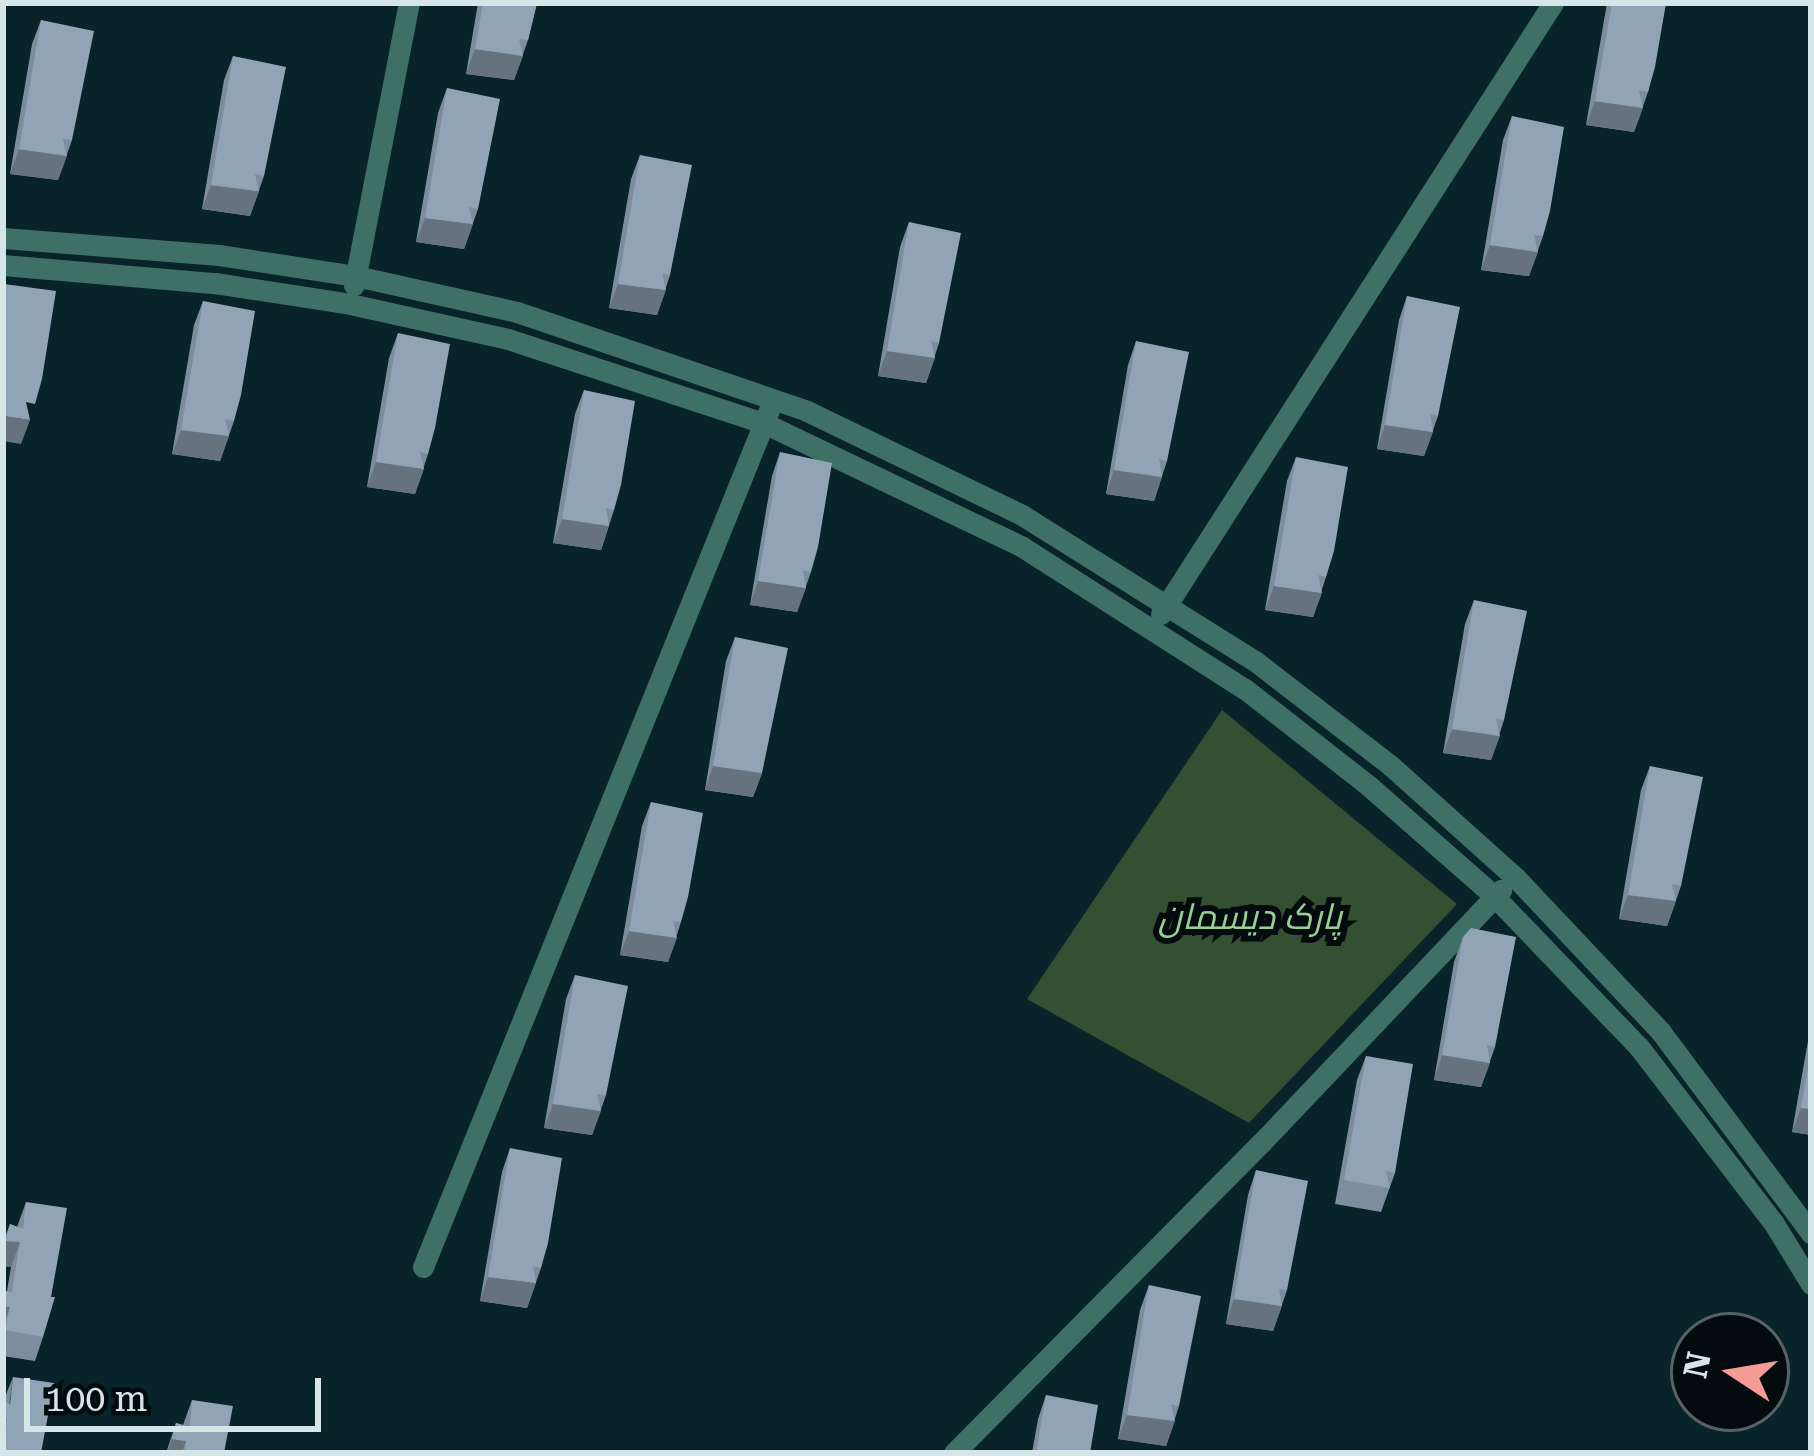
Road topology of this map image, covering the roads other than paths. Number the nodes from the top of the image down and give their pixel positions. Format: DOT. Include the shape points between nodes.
graph roads {
  1 [pos="409,3"];
  2 [pos="1553,3"];
  3 [pos="3,238"];
  4 [pos="3,266"];
  5 [pos="356,276"];
  6 [pos="350,304"];
  7 [pos="773,398"];
  8 [pos="764,423"];
  9 [pos="1168,602"];
  10 [pos="1153,629"];
  11 [pos="1516,878"];
  12 [pos="1494,896"];
  13 [pos="1811,1233"];
  14 [pos="423,1267"];
  15 [pos="1811,1284"];
  16 [pos="954,1453"];
  1 -- 5 [label="street"];
  2 -- 9 [label="street"];
  3 -- 5 [label="street" via="219,255"];
  4 -- 6 [label="street"];
  5 -- 6 [label="street"];
  5 -- 7 [label="street" via="517,312"];
  6 -- 8 [label="street" via="508,339"];
  7 -- 8 [label="street"];
  7 -- 9 [label="street" via="1004,505"];
  8 -- 10 [label="street" via="1021,546"];
  8 -- 14 [label="street"];
  9 -- 10 [label="street"];
  9 -- 11 [label="street" via="1390,765"];
  10 -- 12 [label="street" via="1245,688"];
  11 -- 12 [label="street"];
  11 -- 13 [label="street" via="1661,1032"];
  12 -- 15 [label="street" via="1639,1047"];
  12 -- 16 [label="street"];
}
